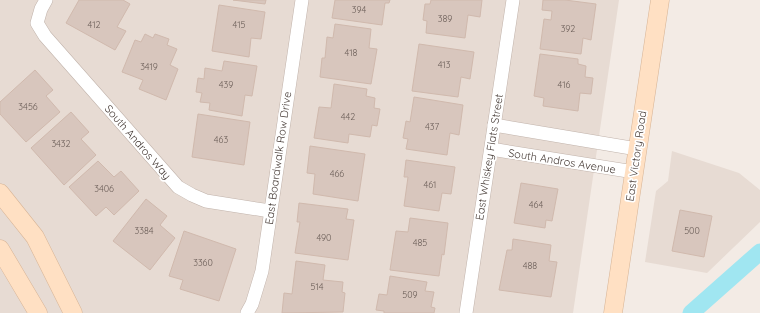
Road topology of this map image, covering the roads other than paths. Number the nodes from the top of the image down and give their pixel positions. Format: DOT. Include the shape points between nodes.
graph roads {
  1 [pos="46,0"];
  2 [pos="302,0"];
  3 [pos="513,0"];
  4 [pos="660,0"];
  5 [pos="494,125"];
  6 [pos="637,148"];
  7 [pos="490,149"];
  8 [pos="634,172"];
  9 [pos="0,193"];
  10 [pos="270,211"];
  11 [pos="0,249"];
  12 [pos="38,313"];
  13 [pos="73,313"];
  14 [pos="247,313"];
  15 [pos="466,313"];
  16 [pos="613,313"];
  1 -- 10 [label="street, South Andros Way" via="37,23 45,36 178,187 206,201"];
  2 -- 10 [label="street, East Boardwalk Row Drive"];
  3 -- 5 [label="street, East Whiskey Flats Street"];
  4 -- 6 [label="main road, East Victory Road"];
  5 -- 6 [label="street"];
  5 -- 7 [label="street, East Whiskey Flats Street"];
  6 -- 8 [label="main road, East Victory Road"];
  7 -- 8 [label="street, South Andros Avenue"];
  7 -- 15 [label="street, East Whiskey Flats Street"];
  8 -- 16 [label="main road, East Victory Road"];
  9 -- 13 [label="main road" via="35,237"];
  10 -- 14 [label="street, East Boardwalk Row Drive" via="262,271"];
  11 -- 12 [label="main road"];
}
